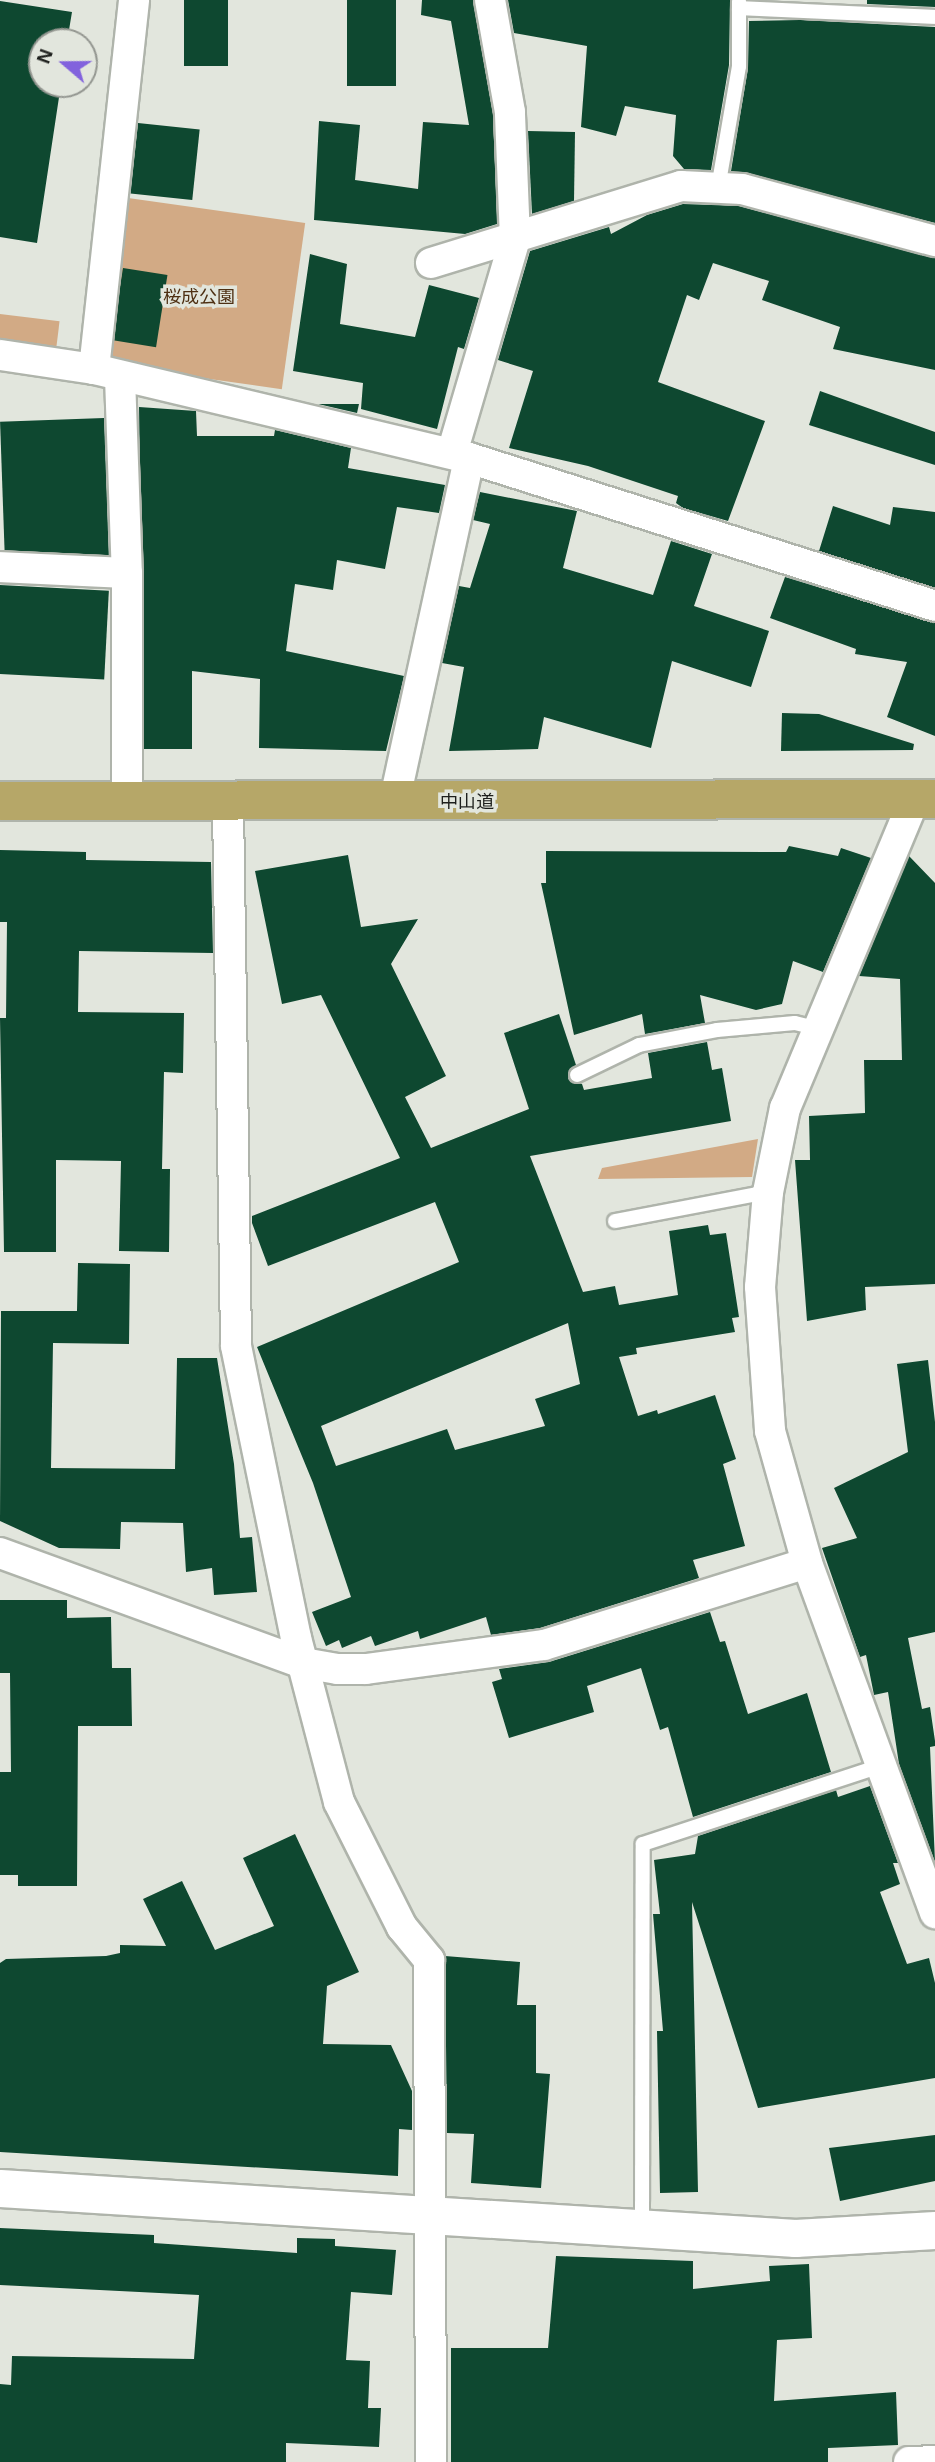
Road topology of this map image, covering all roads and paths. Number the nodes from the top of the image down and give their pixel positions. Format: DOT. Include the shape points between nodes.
graph roads {
  1 [pos="134,0"];
  2 [pos="490,0"];
  3 [pos="739,4"];
  4 [pos="935,17"];
  5 [pos="718,188"];
  6 [pos="515,239"];
  7 [pos="935,241"];
  8 [pos="431,263"];
  9 [pos="0,355"];
  10 [pos="107,373"];
  11 [pos="461,456"];
  12 [pos="0,566"];
  13 [pos="127,573"];
  14 [pos="935,606"];
  15 [pos="924,799"];
  16 [pos="0,801"];
  17 [pos="127,802"];
  18 [pos="394,803"];
  19 [pos="228,804"];
  20 [pos="815,1028"];
  21 [pos="577,1075"];
  22 [pos="768,1192"];
  23 [pos="615,1221"];
  24 [pos="0,1553"];
  25 [pos="807,1563"];
  26 [pos="303,1663"];
  27 [pos="880,1766"];
  28 [pos="935,1913"];
  29 [pos="0,2188"];
  30 [pos="428,2214"];
  31 [pos="642,2228"];
  32 [pos="935,2230"];
  33 [pos="935,2461"];
  34 [pos="431,2462"];
  35 [pos="909,2462"];
  1 -- 10 [label="street"];
  2 -- 6 [label="street" via="510,112"];
  3 -- 4 [label="lane"];
  3 -- 5 [label="lane" via="738,66"];
  5 -- 6 [label="street" via="681,186"];
  5 -- 7 [label="street" via="742,189"];
  6 -- 8 [label="street"];
  6 -- 11 [label="street"];
  9 -- 10 [label="street"];
  10 -- 11 [label="street"];
  10 -- 13 [label="street"];
  11 -- 14 [label="street"];
  11 -- 18 [label="street"];
  12 -- 13 [label="street"];
  13 -- 17 [label="street"];
  15 -- 18 [label="highway, 中山道"];
  15 -- 20 [label="street"];
  16 -- 17 [label="highway, 中山道"];
  17 -- 19 [label="highway, 中山道"];
  18 -- 19 [label="highway, 中山道"];
  19 -- 26 [label="street" via="236,1346"];
  20 -- 21 [label="lane" via="782,1024 652,1042"];
  20 -- 22 [label="street" via="785,1108"];
  22 -- 23 [label="lane"];
  22 -- 25 [label="street" via="760,1287 764,1385 770,1431"];
  24 -- 26 [label="street"];
  25 -- 26 [label="street" via="544,1644 366,1669"];
  25 -- 27 [label="street"];
  26 -- 30 [label="street" via="339,1802 402,1927 429,1960"];
  27 -- 28 [label="street"];
  27 -- 31 [label="lane" via="643,1844"];
  29 -- 30 [label="street"];
  30 -- 31 [label="street"];
  30 -- 34 [label="street"];
  31 -- 32 [label="street" via="795,2238"];
  33 -- 35 [label="street"];
}
